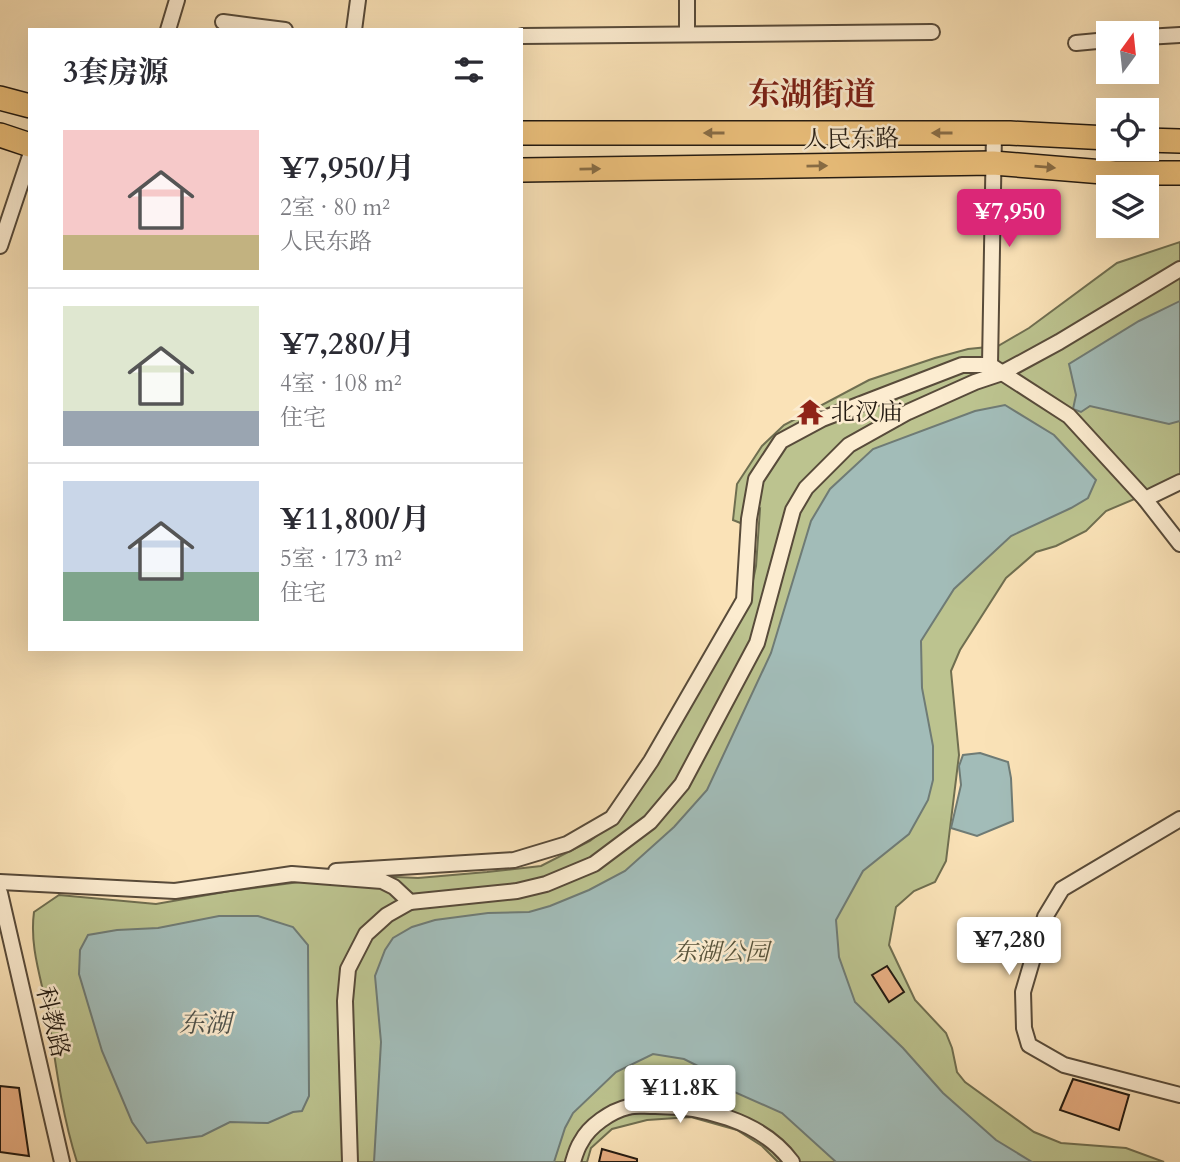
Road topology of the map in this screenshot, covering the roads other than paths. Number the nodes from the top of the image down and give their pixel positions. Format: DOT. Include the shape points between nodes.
graph roads {
  1 [pos="177,0"];
  2 [pos="358,0"];
  3 [pos="687,0"];
  4 [pos="223,22"];
  5 [pos="169,28"];
  6 [pos="270,28"];
  7 [pos="354,28"];
  8 [pos="932,32"];
  9 [pos="687,34"];
  10 [pos="1180,35"];
  11 [pos="523,36"];
  12 [pos="1159,36"];
  13 [pos="1096,41"];
  14 [pos="1076,43"];
  15 [pos="0,98"];
  16 [pos="28,105"];
  17 [pos="523,133"];
  18 [pos="994,133"];
  19 [pos="0,135"];
  20 [pos="1096,137"];
  21 [pos="1159,140"];
  22 [pos="1180,141"];
  23 [pos="28,144"];
  24 [pos="28,162"];
  25 [pos="993,163"];
  26 [pos="523,170"];
  27 [pos="1180,173"];
  28 [pos="0,246"];
  29 [pos="1180,269"];
  30 [pos="996,369"];
  31 [pos="1180,482"];
  32 [pos="1145,499"];
  33 [pos="1180,544"];
  34 [pos="1180,819"];
  35 [pos="292,874"];
  36 [pos="0,882"];
  37 [pos="0,893"];
  38 [pos="410,902"];
  39 [pos="1180,1095"];
  40 [pos="62,1162"];
  41 [pos="350,1162"];
  42 [pos="573,1162"];
  43 [pos="792,1162"];
  1 -- 5 [label="street"];
  2 -- 7 [label="street"];
  3 -- 9 [label="street"];
  4 -- 6 [label="street"];
  8 -- 9 [label="street"];
  9 -- 11 [label="street"];
  10 -- 12 [label="street"];
  13 -- 14 [label="street"];
  15 -- 16 [label="main road"];
  18 -- 17 [label="main road, 人民东路, one-way"];
  18 -- 20 [label="main road, 人民东路"];
  18 -- 25 [label="street"];
  19 -- 23 [label="main road"];
  21 -- 22 [label="main road"];
  24 -- 28 [label="street"];
  26 -- 25 [label="main road, 人民东路, one-way"];
  25 -- 27 [label="main road, 人民东路, one-way"];
  25 -- 30 [label="street"];
  29 -- 30 [label="street" via="1059,342"];
  30 -- 32 [label="street" via="1069,416"];
  30 -- 35 [label="street" via="962,365 822,419 781,441 756,479 744,600 652,761 612,818 567,844 514,860"];
  30 -- 38 [label="street" via="849,445 806,488 793,510 757,643 682,784 650,822 594,864 546,884"];
  31 -- 32 [label="street"];
  32 -- 33 [label="street"];
  34 -- 39 [label="street" via="1062,889 1045,917 1023,992 1029,1045 1064,1065"];
  35 -- 36 [label="street" via="174,891"];
  35 -- 38 [label="street" via="382,881"];
  37 -- 40 [label="street, 科教路"];
  38 -- 41 [label="street" via="366,934 348,969"];
  42 -- 43 [label="street" via="581,1140 603,1118 628,1107 671,1106 723,1116 756,1130"];
}
